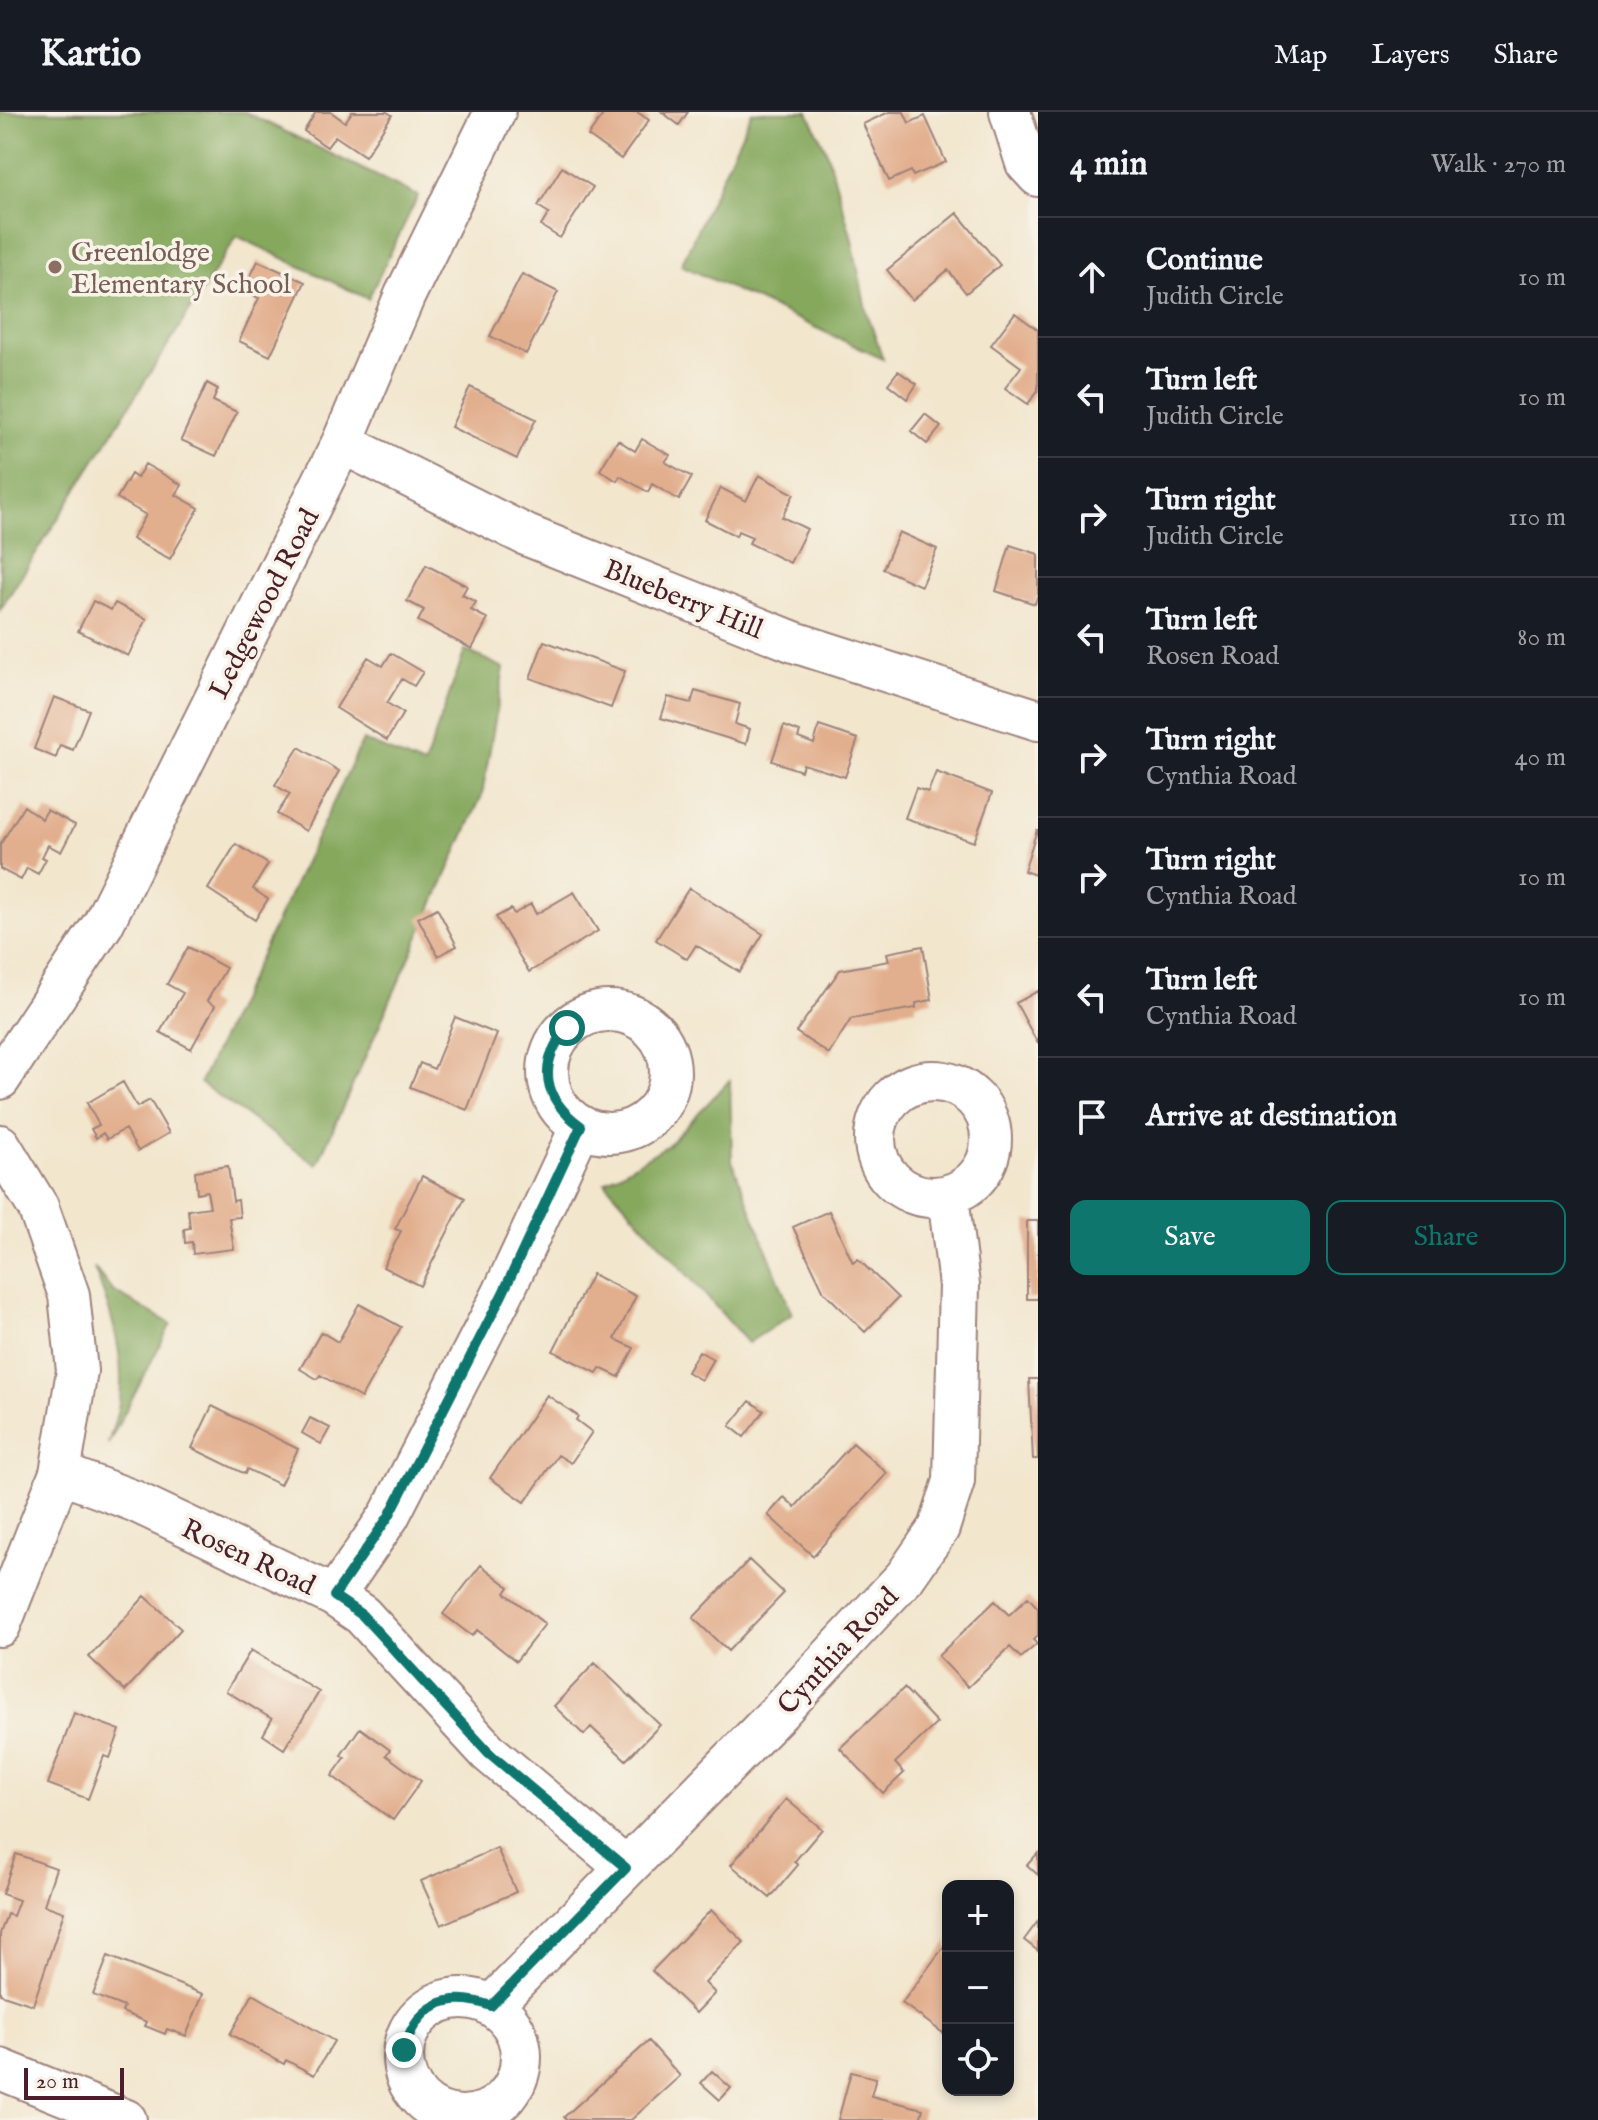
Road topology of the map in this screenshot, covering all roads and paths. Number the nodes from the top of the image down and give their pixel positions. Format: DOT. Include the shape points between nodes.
graph roads {
  1 [pos="495,112"];
  2 [pos="1010,112"];
  3 [pos="1038,176"];
  4 [pos="342,443"];
  5 [pos="1038,720"];
  6 [pos="0,1079"];
  7 [pos="581,1126"];
  8 [pos="0,1145"];
  9 [pos="948,1196"];
  10 [pos="60,1473"];
  11 [pos="334,1596"];
  12 [pos="0,1626"];
  13 [pos="626,1868"];
  14 [pos="491,2006"];
  15 [pos="0,2069"];
  16 [pos="126,2120"];
  1 -- 4 [label="street, Ledgewood Road" via="405,295"];
  2 -- 3 [label="street" via="1026,163"];
  4 -- 5 [label="street, Blueberry Hill" via="526,535 752,626"];
  4 -- 6 [label="street, Ledgewood Road" via="103,924"];
  7 -- 11 [label="street" via="389,1516"];
  8 -- 10 [label="street" via="38,1207 69,1295 77,1371"];
  9 -- 13 [label="street, Cynthia Road" via="959,1285 954,1481 939,1528 905,1577"];
  10 -- 11 [label="street, Rosen Road" via="134,1501"];
  10 -- 12 [label="street"];
  11 -- 13 [label="street, Rosen Road" via="362,1615 489,1753"];
  13 -- 14 [label="street, Cynthia Road"];
  15 -- 16 [label="street"];
}
